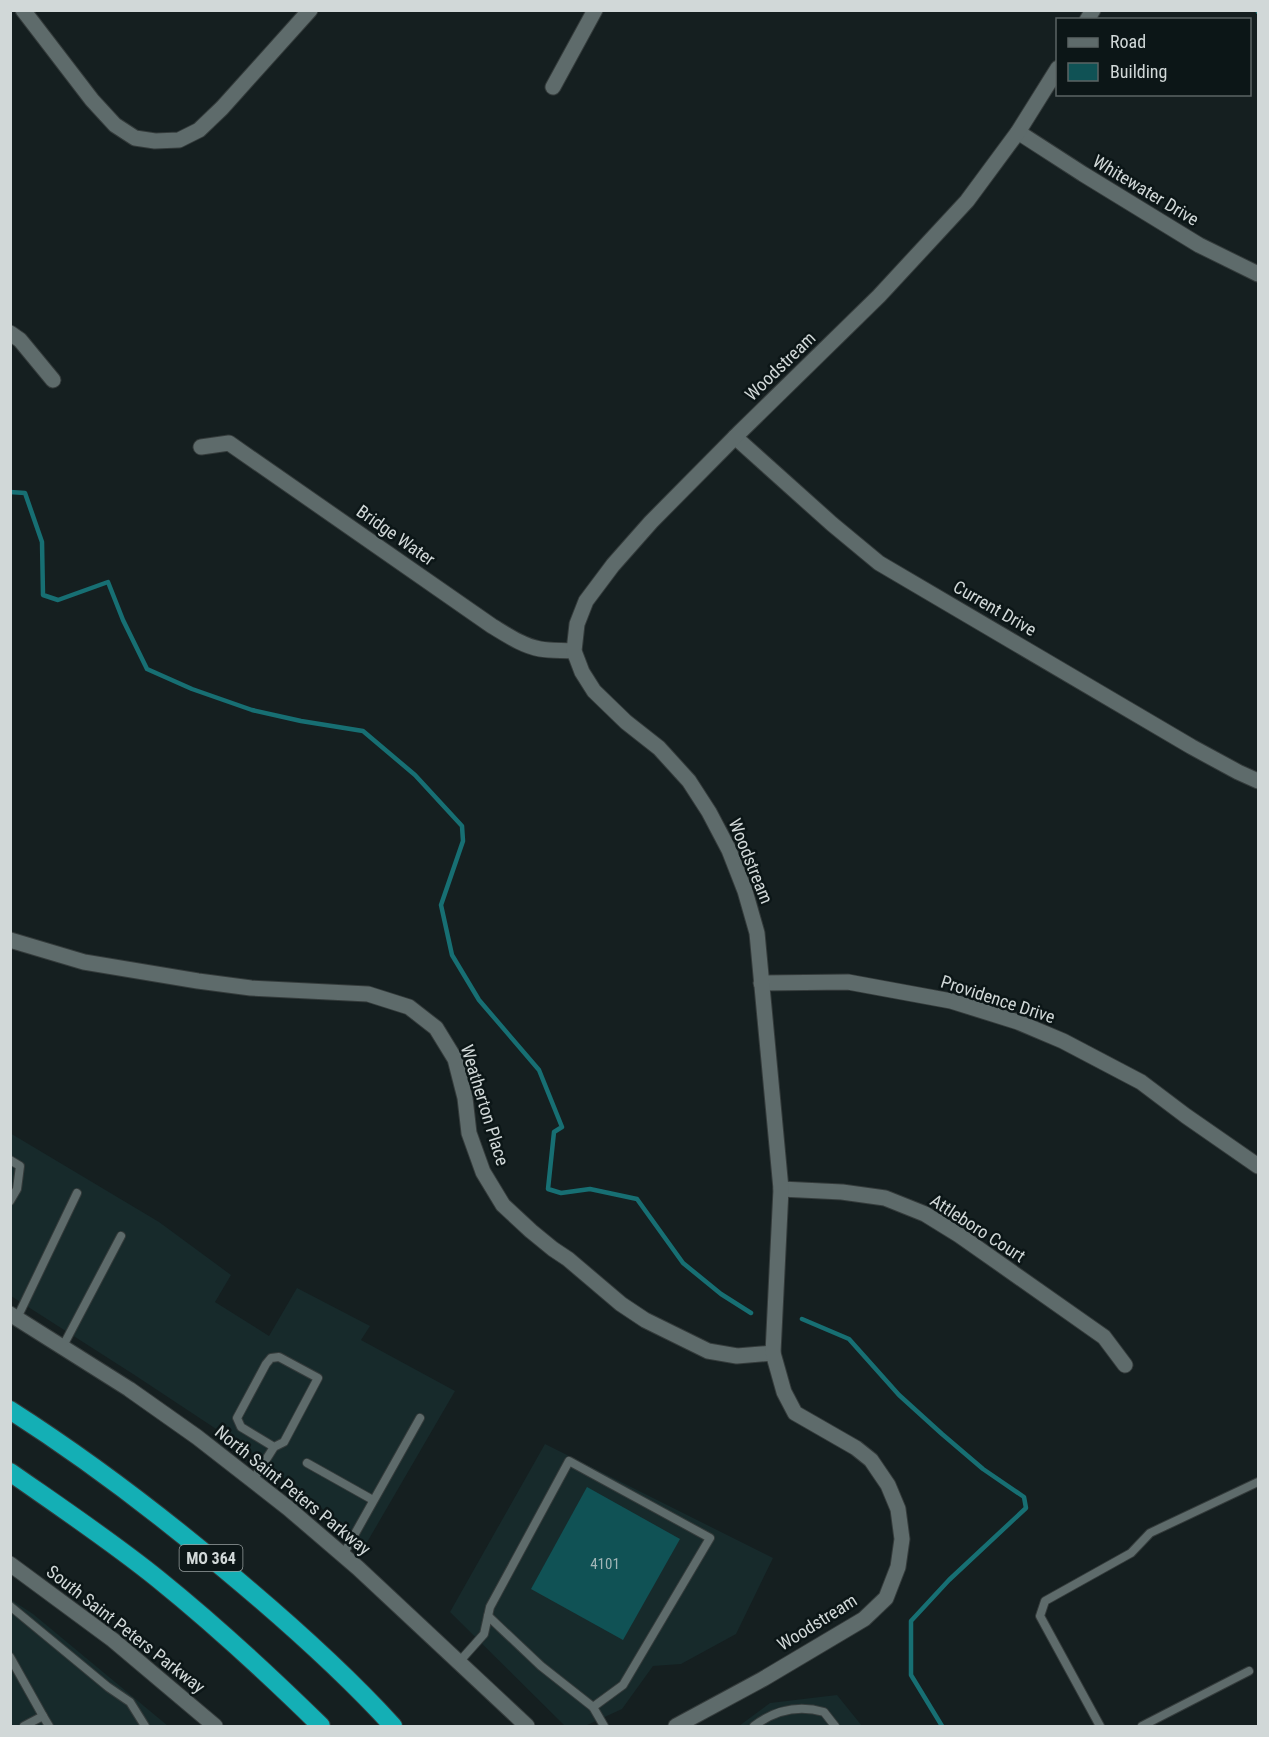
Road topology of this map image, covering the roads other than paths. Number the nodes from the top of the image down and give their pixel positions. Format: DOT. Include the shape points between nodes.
graph roads {
  1 [pos="23,10"];
  2 [pos="310,10"];
  3 [pos="595,10"];
  4 [pos="1056,71"];
  5 [pos="553,87"];
  6 [pos="1018,132"];
  7 [pos="1258,274"];
  8 [pos="10,333"];
  9 [pos="53,380"];
  10 [pos="735,437"];
  11 [pos="201,447"];
  12 [pos="574,651"];
  13 [pos="1258,780"];
  14 [pos="10,940"];
  15 [pos="761,983"];
  16 [pos="10,1160"];
  17 [pos="1258,1166"];
  18 [pos="781,1189"];
  19 [pos="77,1193"];
  20 [pos="10,1201"];
  21 [pos="121,1236"];
  22 [pos="14,1316"];
  23 [pos="63,1346"];
  24 [pos="773,1353"];
  25 [pos="1125,1365"];
  26 [pos="10,1410"];
  27 [pos="420,1418"];
  28 [pos="274,1447"];
  29 [pos="307,1463"];
  30 [pos="10,1472"];
  31 [pos="253,1480"];
  32 [pos="1258,1482"];
  33 [pos="373,1500"];
  34 [pos="343,1555"];
  35 [pos="10,1564"];
  36 [pos="10,1605"];
  37 [pos="488,1616"];
  38 [pos="10,1657"];
  39 [pos="459,1662"];
  40 [pos="1250,1671"];
  41 [pos="593,1707"];
  42 [pos="43,1716"];
  43 [pos="24,1726"];
  44 [pos="49,1726"];
  45 [pos="146,1726"];
  46 [pos="215,1726"];
  47 [pos="321,1726"];
  48 [pos="393,1726"];
  49 [pos="527,1726"];
  50 [pos="604,1726"];
  51 [pos="676,1726"];
  52 [pos="754,1726"];
  53 [pos="835,1726"];
  54 [pos="1100,1726"];
  55 [pos="1142,1726"];
  1 -- 2 [label="street" via="116,125 135,138 155,141 179,140 199,130"];
  3 -- 5 [label="street"];
  4 -- 6 [label="street, Woodstream"];
  6 -- 7 [label="street, Whitewater Drive" via="1199,244"];
  6 -- 10 [label="street, Woodstream" via="967,201 879,296"];
  8 -- 9 [label="street"];
  10 -- 12 [label="street, Woodstream" via="613,565 586,601 577,624"];
  10 -- 13 [label="street, Current Drive" via="879,562 1192,747"];
  11 -- 12 [label="street, Bridge Water" via="229,443 514,639 540,650"];
  12 -- 15 [label="street, Woodstream" via="594,691 659,748 710,812 745,891 757,933"];
  14 -- 24 [label="street, Weatherton Place" via="84,962 251,988 368,994 409,1007 436,1028 454,1059 465,1098 469,1133 483,1172 503,1205 531,1232 645,1320 708,1351 737,1356"];
  15 -- 17 [label="street, Providence Drive" via="848,982 951,1002 1018,1022 1141,1082"];
  15 -- 18 [label="street, Woodstream"];
  16 -- 20 [label="lane" via="20,1166 17,1189"];
  18 -- 24 [label="street, Woodstream"];
  18 -- 25 [label="street, Attleboro Court" via="885,1198 925,1214 1104,1337"];
  19 -- 22 [label="lane"];
  21 -- 23 [label="lane"];
  22 -- 23 [label="street, North Saint Peters Parkway"];
  23 -- 31 [label="street, North Saint Peters Parkway" via="149,1402"];
  24 -- 51 [label="street, Woodstream" via="784,1392 795,1413 856,1448 888,1485 898,1509 902,1539 898,1567 886,1598 864,1619"];
  26 -- 48 [label="highway, MO 364" via="132,1494 198,1546 264,1602"];
  27 -- 33 [label="lane"];
  28 -- 28 [label="lane" via="284,1442 318,1378 279,1357 266,1364 237,1418 241,1427"];
  28 -- 31 [label="lane"];
  29 -- 33 [label="lane"];
  30 -- 47 [label="highway, MO 364" via="157,1579"];
  31 -- 34 [label="street, North Saint Peters Parkway"];
  32 -- 54 [label="lane" via="1150,1533 1131,1553 1045,1600 1040,1616"];
  33 -- 34 [label="lane"];
  34 -- 39 [label="street, North Saint Peters Parkway"];
  35 -- 46 [label="street, South Saint Peters Parkway" via="113,1640"];
  36 -- 45 [label="lane" via="130,1702"];
  37 -- 39 [label="lane" via="484,1634"];
  37 -- 41 [label="lane" via="541,1666"];
  37 -- 41 [label="lane" via="569,1461 710,1538 623,1684"];
  38 -- 42 [label="lane"];
  39 -- 49 [label="street, North Saint Peters Parkway"];
  40 -- 55 [label="lane"];
  41 -- 50 [label="lane"];
  42 -- 43 [label="lane"];
  42 -- 44 [label="lane"];
  52 -- 53 [label="lane" via="780,1712 811,1708 824,1712"];
}
